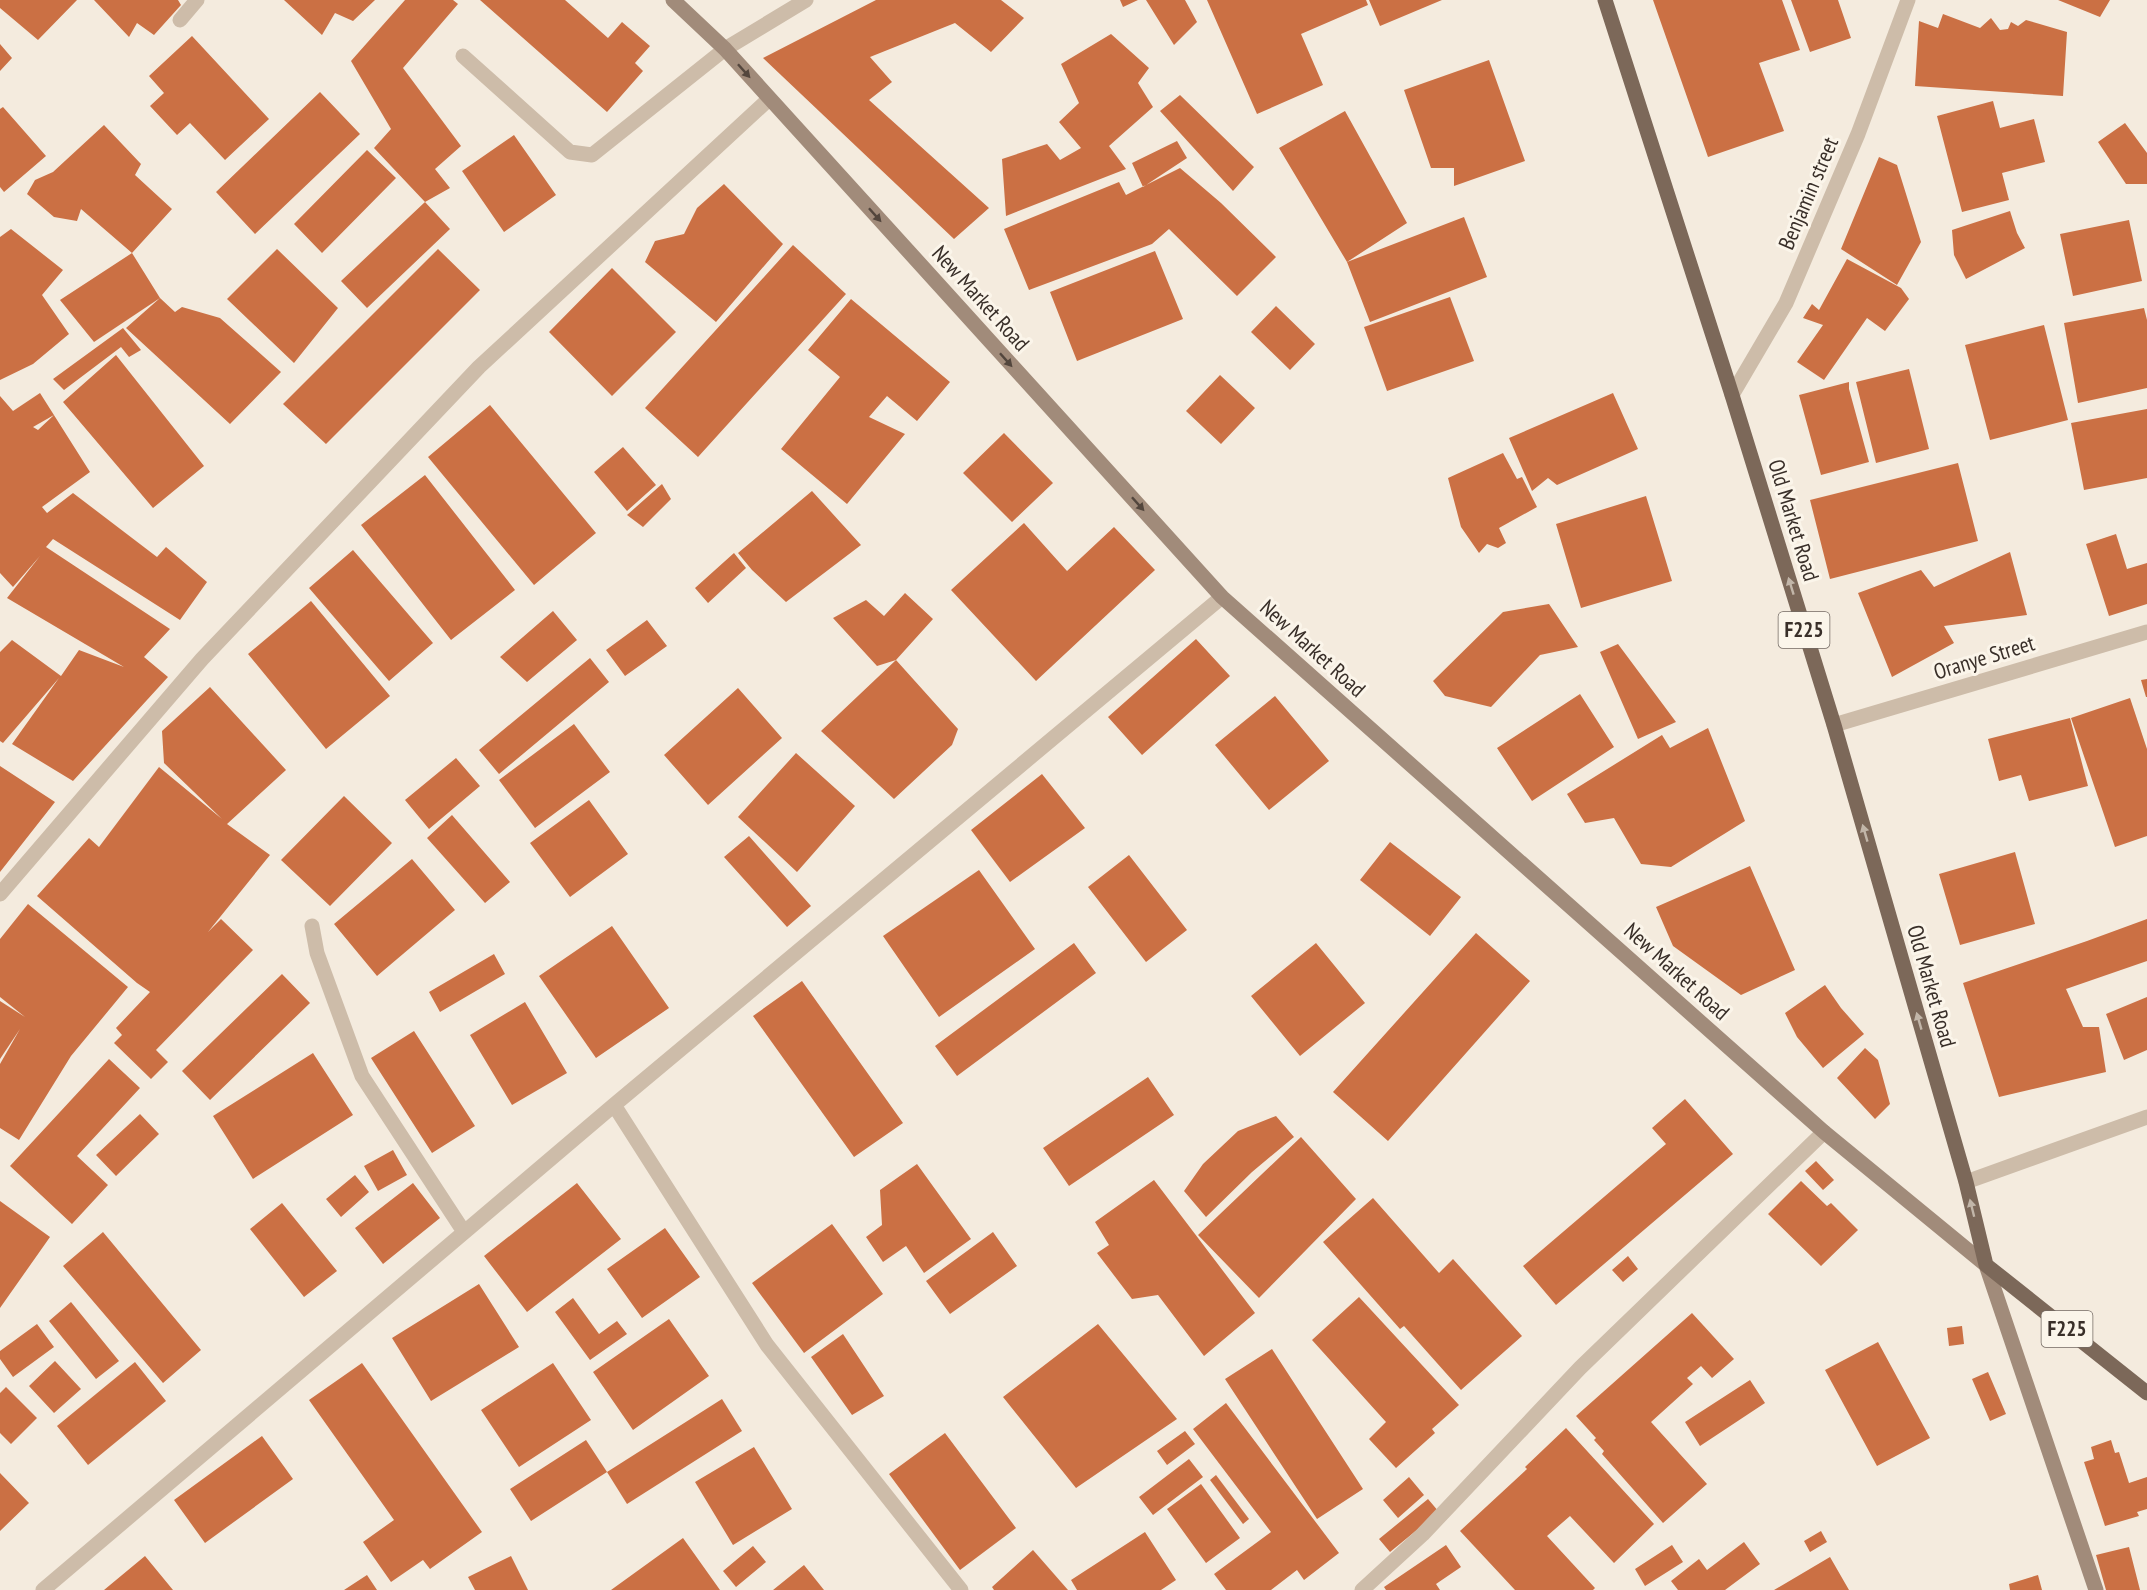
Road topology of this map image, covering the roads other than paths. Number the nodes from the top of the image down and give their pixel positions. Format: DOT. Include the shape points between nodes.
graph roads {
  1 [pos="197,0"];
  2 [pos="673,0"];
  3 [pos="806,0"];
  4 [pos="1605,0"];
  5 [pos="1908,0"];
  6 [pos="180,20"];
  7 [pos="725,49"];
  8 [pos="463,56"];
  9 [pos="769,99"];
  10 [pos="1732,395"];
  11 [pos="1222,597"];
  12 [pos="2147,632"];
  13 [pos="1834,726"];
  14 [pos="0,894"];
  15 [pos="312,926"];
  16 [pos="614,1105"];
  17 [pos="2147,1117"];
  18 [pos="1824,1132"];
  19 [pos="1966,1182"];
  20 [pos="464,1232"];
  21 [pos="1986,1265"];
  22 [pos="2147,1393"];
  23 [pos="43,1590"];
  24 [pos="961,1590"];
  25 [pos="1362,1590"];
  26 [pos="2097,1590"];
  1 -- 6 [label="street"];
  2 -- 7 [label="street, New Market Road"];
  3 -- 7 [label="street"];
  4 -- 10 [label="main road, Old Market Road / F225"];
  5 -- 10 [label="street, Benjamin street" via="1858,134 1786,303"];
  7 -- 8 [label="street" via="592,155 570,152"];
  7 -- 9 [label="street, New Market Road, one-way"];
  9 -- 11 [label="street, New Market Road, one-way"];
  9 -- 14 [label="street" via="479,367 202,659"];
  13 -- 10 [label="main road, Old Market Road / F225, one-way"];
  11 -- 16 [label="street"];
  11 -- 18 [label="street, New Market Road"];
  12 -- 13 [label="street, Oranye Street"];
  19 -- 13 [label="main road, Old Market Road / F225, one-way"];
  15 -- 20 [label="street" via="317,953 363,1076"];
  16 -- 20 [label="street"];
  16 -- 24 [label="street" via="767,1345"];
  17 -- 19 [label="street"];
  18 -- 21 [label="street, New Market Road"];
  18 -- 25 [label="street" via="1580,1368 1424,1534"];
  21 -- 19 [label="main road, Old Market Road / F225, one-way"];
  20 -- 23 [label="street"];
  21 -- 22 [label="main road, F225"];
  21 -- 26 [label="street"];
}
